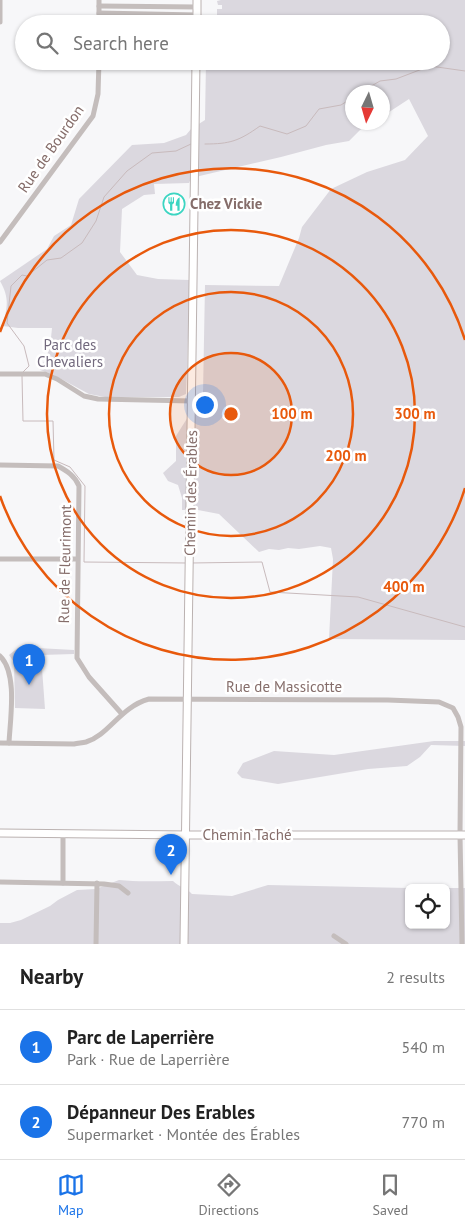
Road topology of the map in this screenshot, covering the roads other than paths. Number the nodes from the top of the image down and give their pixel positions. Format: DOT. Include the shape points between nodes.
graph roads {
  1 [pos="0,0"];
  2 [pos="99,3"];
  3 [pos="197,3"];
  4 [pos="134,6"];
  5 [pos="162,6"];
  6 [pos="99,13"];
  7 [pos="134,14"];
  8 [pos="162,14"];
  9 [pos="197,15"];
  10 [pos="0,22"];
  11 [pos="98,70"];
  12 [pos="196,70"];
  13 [pos="0,242"];
  14 [pos="0,374"];
  15 [pos="192,401"];
  16 [pos="0,465"];
  17 [pos="0,559"];
  18 [pos="78,559"];
  19 [pos="0,656"];
  20 [pos="188,699"];
  21 [pos="122,714"];
  22 [pos="0,743"];
  23 [pos="9,743"];
  24 [pos="0,833"];
  25 [pos="62,833"];
  26 [pos="185,835"];
  27 [pos="462,835"];
  28 [pos="0,882"];
  29 [pos="63,882"];
  30 [pos="97,883"];
  31 [pos="128,893"];
  32 [pos="334,936"];
  33 [pos="96,944"];
  34 [pos="184,944"];
  35 [pos="346,944"];
  36 [pos="462,944"];
  1 -- 10 [label="street"];
  2 -- 4 [label="street"];
  2 -- 6 [label="street"];
  3 -- 5 [label="street"];
  3 -- 9 [label="street"];
  4 -- 5 [label="street"];
  4 -- 7 [label="street"];
  5 -- 8 [label="street"];
  6 -- 7 [label="street"];
  7 -- 8 [label="street"];
  8 -- 9 [label="street"];
  11 -- 13 [label="street, Rue de Bourdon" via="98,94 92,116"];
  12 -- 15 [label="street, Chemin des Érables"];
  14 -- 15 [label="street" via="45,374 84,396 98,399"];
  15 -- 20 [label="street, Chemin des Érables"];
  16 -- 18 [label="street, Rue de Fleurimont" via="58,466 74,477 79,486"];
  17 -- 18 [label="street"];
  18 -- 21 [label="street, Rue de Fleurimont" via="77,658 89,677"];
  19 -- 23 [label="street" via="10,675"];
  20 -- 21 [label="street, Rue de Massicotte" via="149,699"];
  20 -- 26 [label="street, Chemin des Érables"];
  20 -- 27 [label="street, Rue de Massicotte" via="397,700 439,702 453,708 461,727"];
  21 -- 23 [label="street, Rue de Massicotte" via="86,742"];
  22 -- 23 [label="street, Rue de Massicotte"];
  24 -- 25 [label="street, Chemin Taché"];
  25 -- 26 [label="street, Chemin Taché"];
  25 -- 29 [label="street"];
  26 -- 27 [label="street, Chemin Taché"];
  26 -- 34 [label="street, Chemin des Érables"];
  27 -- 36 [label="street, Rue de Massicotte"];
  28 -- 29 [label="street"];
  29 -- 30 [label="street"];
  30 -- 31 [label="street" via="119,886"];
  30 -- 33 [label="street"];
  32 -- 35 [label="street"];
}
